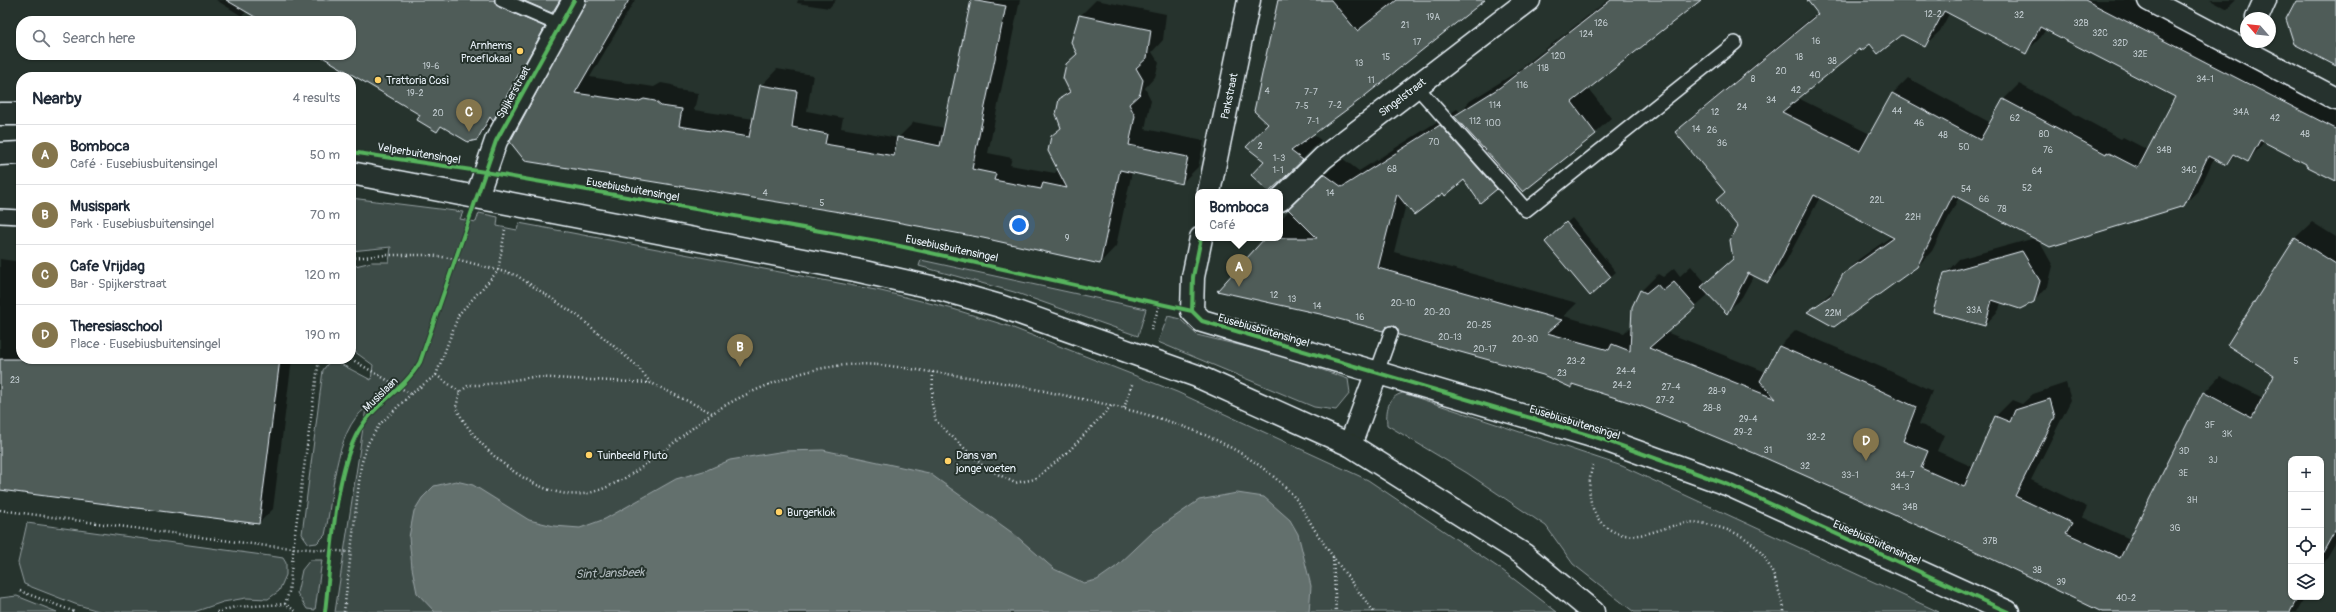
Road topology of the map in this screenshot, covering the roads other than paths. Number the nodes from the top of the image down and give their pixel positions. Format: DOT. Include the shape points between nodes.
graph roads {
  1 [pos="502,0"];
  2 [pos="574,0"];
  3 [pos="1249,0"];
  4 [pos="1529,0"];
  5 [pos="2149,0"];
  6 [pos="2266,0"];
  7 [pos="2260,12"];
  8 [pos="560,25"];
  9 [pos="1736,43"];
  10 [pos="2240,44"];
  11 [pos="2248,48"];
  12 [pos="1416,86"];
  13 [pos="2336,99"];
  14 [pos="0,114"];
  15 [pos="16,114"];
  16 [pos="16,153"];
  17 [pos="0,154"];
  18 [pos="356,174"];
  19 [pos="1211,189"];
  20 [pos="477,196"];
  21 [pos="1283,197"];
  22 [pos="0,216"];
  23 [pos="16,217"];
  24 [pos="1199,241"];
  25 [pos="1391,333"];
  26 [pos="1377,372"];
  27 [pos="1350,445"];
  28 [pos="1593,612"];
  29 [pos="2008,612"];
  1 -- 8 [label="lane"];
  2 -- 8 [label="street, Spijkerstraat"];
  3 -- 19 [label="street, Parkstraat"];
  4 -- 12 [label="street, Singelstraat"];
  5 -- 10 [label="street"];
  6 -- 7 [label="street"];
  8 -- 20 [label="street, Spijkerstraat" via="496,141"];
  9 -- 12 [label="lane" via="1526,210"];
  11 -- 13 [label="street"];
  12 -- 21 [label="street, Singelstraat" via="1323,158"];
  14 -- 15 [label="street"];
  16 -- 17 [label="street"];
  18 -- 20 [label="street"];
  20 -- 27 [label="street" via="940,289 992,304 1198,376"];
  22 -- 23 [label="lane"];
  24 -- 26 [label="street, Eusebiusbuitensingel" via="1193,277 1192,311 1202,321"];
  25 -- 26 [label="lane"];
  26 -- 27 [label="street"];
  26 -- 29 [label="street, Eusebiusbuitensingel" via="1602,439 1729,485"];
  27 -- 28 [label="street" via="1523,554"];
}
